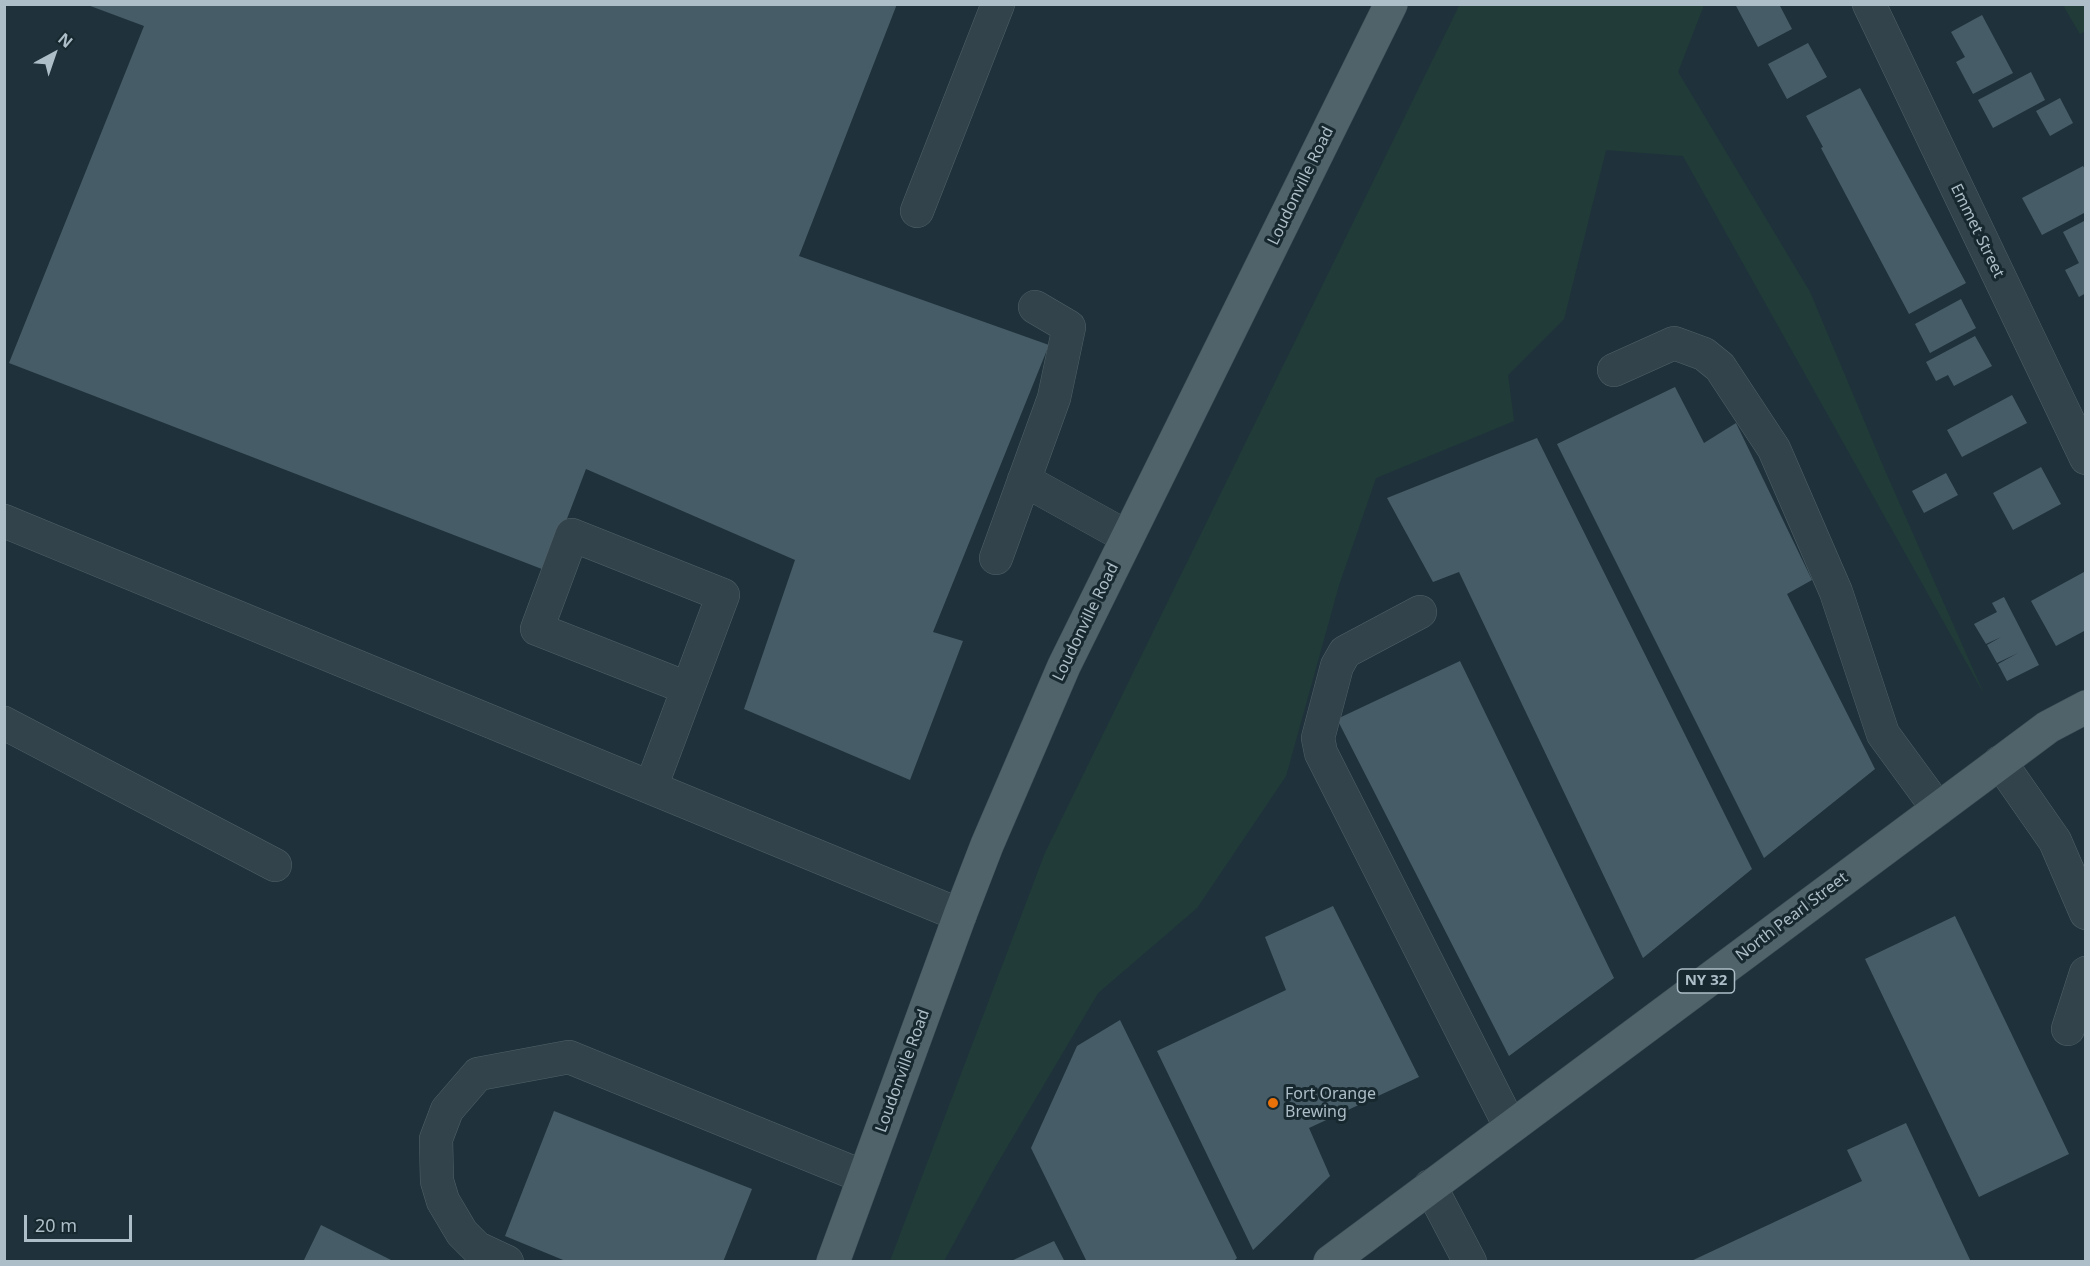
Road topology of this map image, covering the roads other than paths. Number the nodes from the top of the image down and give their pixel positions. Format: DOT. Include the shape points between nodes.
graph roads {
  1 [pos="998,4"];
  2 [pos="1391,4"];
  3 [pos="1869,4"];
  4 [pos="917,211"];
  5 [pos="1035,307"];
  6 [pos="1614,370"];
  7 [pos="2085,458"];
  8 [pos="1024,480"];
  9 [pos="4,521"];
  10 [pos="1127,537"];
  11 [pos="996,558"];
  12 [pos="1420,612"];
  13 [pos="687,688"];
  14 [pos="2085,707"];
  15 [pos="4,723"];
  16 [pos="2000,762"];
  17 [pos="651,787"];
  18 [pos="1938,809"];
  19 [pos="275,865"];
  20 [pos="2085,913"];
  21 [pos="960,915"];
  22 [pos="2085,973"];
  23 [pos="2068,1029"];
  24 [pos="1510,1126"];
  25 [pos="864,1177"];
  26 [pos="1430,1186"];
  27 [pos="507,1262"];
  28 [pos="833,1262"];
  29 [pos="1330,1262"];
  30 [pos="1470,1262"];
  1 -- 4 [label="street"];
  2 -- 10 [label="main road, Loudonville Road"];
  3 -- 7 [label="street, Emmet Street"];
  5 -- 8 [label="street" via="1069,327 1054,398"];
  6 -- 18 [label="street" via="1674,344 1704,354 1720,367 1774,449 1836,592 1883,734"];
  8 -- 10 [label="street"];
  8 -- 11 [label="street"];
  9 -- 17 [label="street"];
  10 -- 21 [label="main road, Loudonville Road" via="1048,703"];
  12 -- 24 [label="street" via="1345,652 1337,666 1318,738 1321,753"];
  13 -- 13 [label="street" via="723,595 572,535 537,629"];
  13 -- 17 [label="street"];
  14 -- 16 [label="main road, North Pearl Street / NY 32" via="2048,727"];
  15 -- 19 [label="street"];
  16 -- 18 [label="main road, North Pearl Street / NY 32"];
  16 -- 20 [label="street" via="2055,841"];
  17 -- 21 [label="street"];
  18 -- 24 [label="main road, North Pearl Street / NY 32"];
  21 -- 25 [label="main road, Loudonville Road"];
  22 -- 23 [label="street"];
  24 -- 26 [label="main road, North Pearl Street / NY 32"];
  25 -- 27 [label="street" via="569,1058 478,1074 447,1110 436,1139 437,1181 443,1201 462,1233 477,1248"];
  25 -- 28 [label="main road, Loudonville Road"];
  26 -- 29 [label="main road, North Pearl Street / NY 32"];
  26 -- 30 [label="street"];
}
